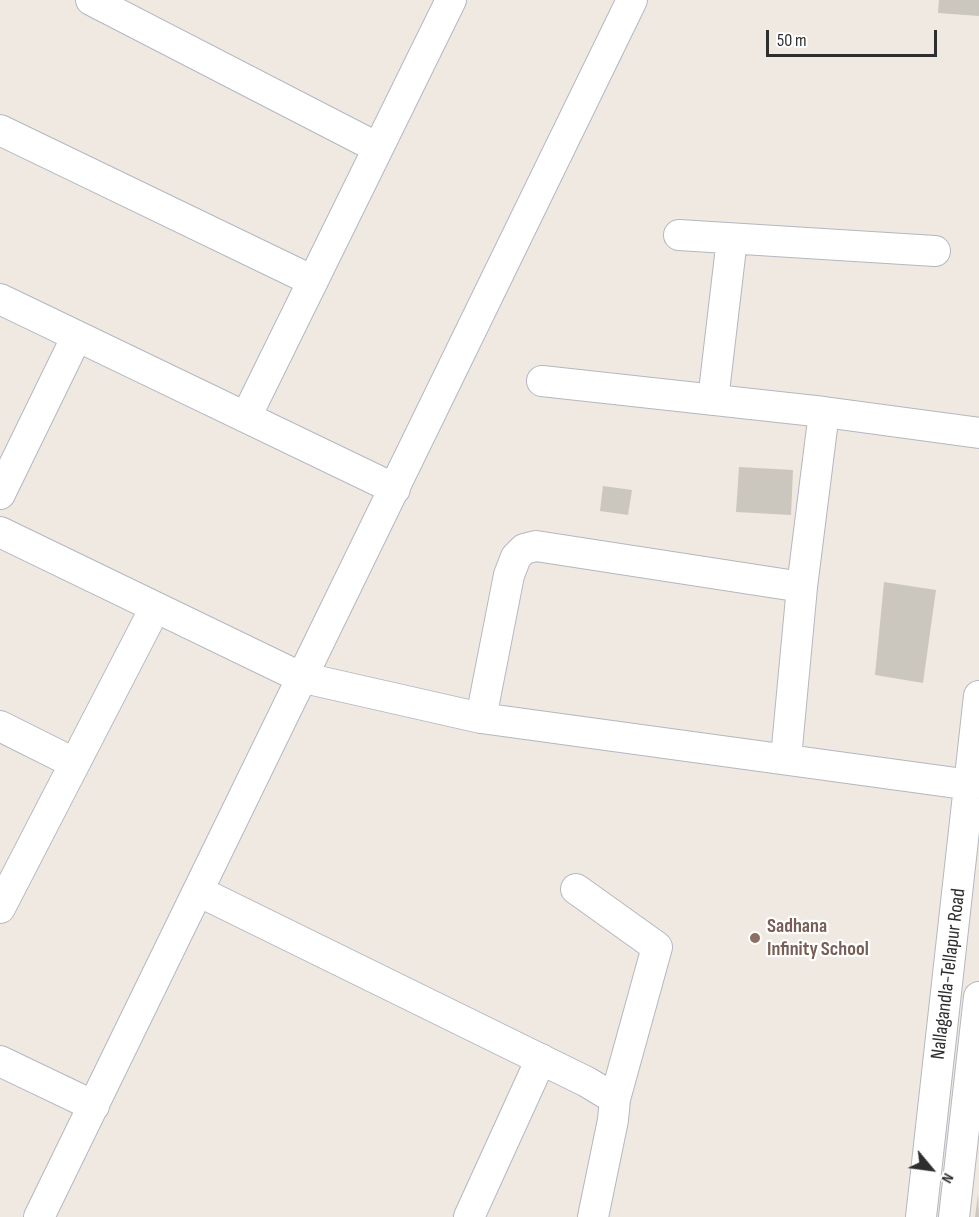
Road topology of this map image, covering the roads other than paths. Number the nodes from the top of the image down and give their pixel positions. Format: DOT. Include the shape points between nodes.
graph roads {
  1 [pos="91,0"];
  2 [pos="632,0"];
  3 [pos="449,1"];
  4 [pos="0,130"];
  5 [pos="378,148"];
  6 [pos="679,235"];
  7 [pos="732,239"];
  8 [pos="935,251"];
  9 [pos="313,280"];
  10 [pos="0,299"];
  11 [pos="77,336"];
  12 [pos="542,381"];
  13 [pos="713,400"];
  14 [pos="824,412"];
  15 [pos="246,417"];
  16 [pos="979,433"];
  17 [pos="395,489"];
  18 [pos="0,494"];
  19 [pos="0,532"];
  20 [pos="802,587"];
  21 [pos="155,608"];
  22 [pos="300,677"];
  23 [pos="979,696"];
  24 [pos="481,718"];
  25 [pos="0,726"];
  26 [pos="786,758"];
  27 [pos="74,763"];
  28 [pos="971,785"];
  29 [pos="576,889"];
  30 [pos="198,891"];
  31 [pos="2,899"];
  32 [pos="979,997"];
  33 [pos="541,1059"];
  34 [pos="0,1061"];
  35 [pos="615,1100"];
  36 [pos="93,1106"];
  37 [pos="39,1217"];
  38 [pos="469,1217"];
  39 [pos="593,1217"];
  40 [pos="921,1217"];
  41 [pos="954,1217"];
  1 -- 5 [label="street"];
  2 -- 17 [label="street"];
  3 -- 5 [label="street"];
  4 -- 9 [label="street"];
  5 -- 9 [label="street"];
  6 -- 7 [label="street"];
  7 -- 8 [label="street"];
  7 -- 13 [label="street"];
  9 -- 15 [label="street"];
  10 -- 11 [label="street"];
  11 -- 15 [label="street"];
  11 -- 18 [label="street"];
  12 -- 13 [label="street"];
  13 -- 14 [label="street"];
  14 -- 16 [label="street"];
  14 -- 20 [label="street"];
  15 -- 17 [label="street"];
  17 -- 22 [label="street"];
  19 -- 21 [label="street"];
  20 -- 24 [label="street" via="536,546 524,549 509,575"];
  20 -- 26 [label="street"];
  21 -- 22 [label="street"];
  21 -- 27 [label="street"];
  22 -- 24 [label="street"];
  22 -- 30 [label="street"];
  23 -- 28 [label="street, Nallagandla-Tellapur Road"];
  24 -- 26 [label="street"];
  25 -- 27 [label="street"];
  26 -- 28 [label="street"];
  27 -- 31 [label="street"];
  28 -- 40 [label="street, Nallagandla-Tellapur Road"];
  29 -- 35 [label="street" via="657,947"];
  30 -- 33 [label="street"];
  30 -- 36 [label="street"];
  32 -- 41 [label="street, Nallagandla-Tellapur Road"];
  33 -- 35 [label="street"];
  33 -- 38 [label="street"];
  34 -- 36 [label="street"];
  35 -- 39 [label="street"];
  36 -- 37 [label="street"];
}
